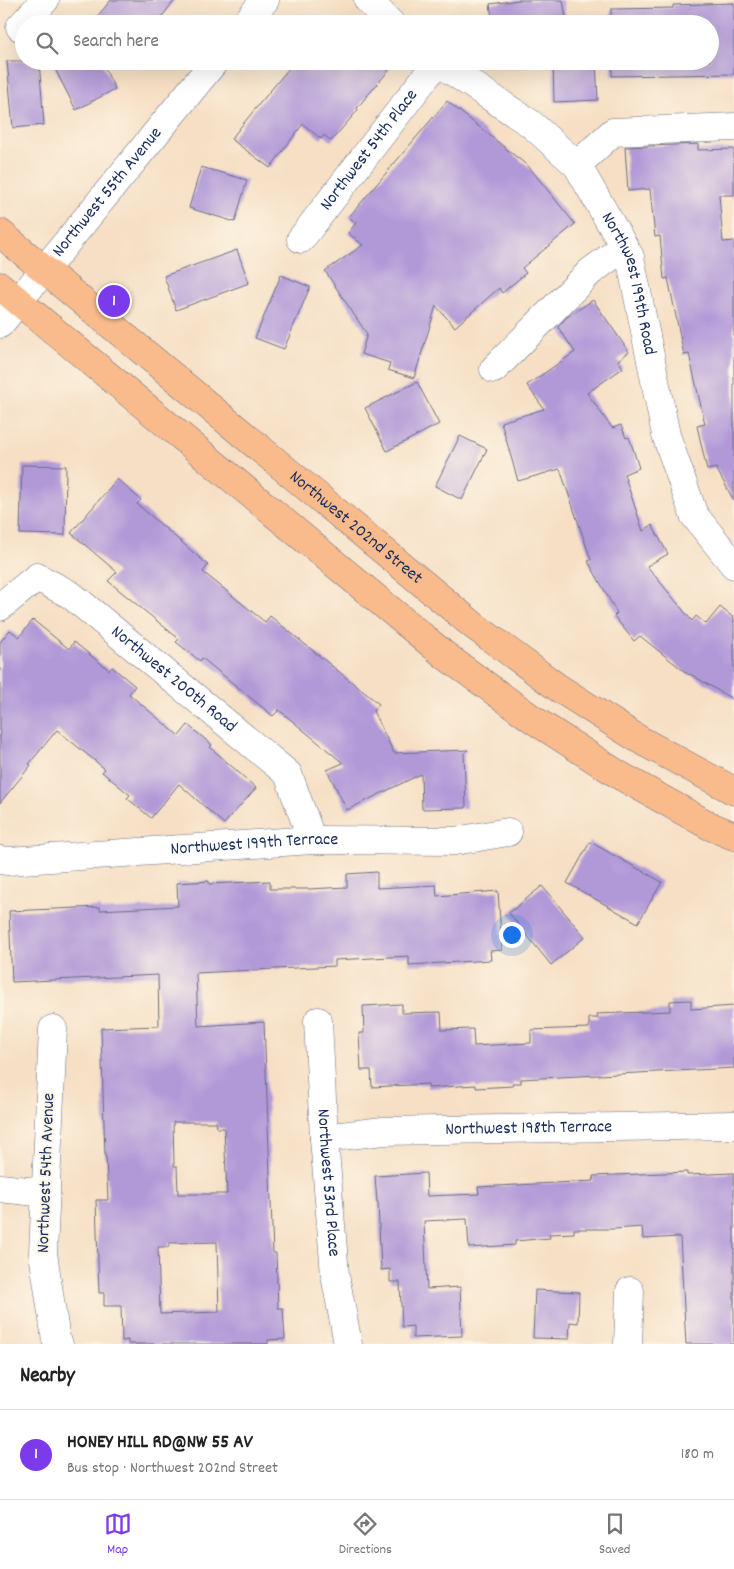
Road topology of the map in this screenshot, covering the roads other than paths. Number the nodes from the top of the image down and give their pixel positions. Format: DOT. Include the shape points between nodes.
graph roads {
  1 [pos="46,0"];
  2 [pos="265,0"];
  3 [pos="368,0"];
  4 [pos="32,15"];
  5 [pos="252,15"];
  6 [pos="382,15"];
  7 [pos="208,70"];
  8 [pos="431,70"];
  9 [pos="451,70"];
  10 [pos="734,126"];
  11 [pos="578,165"];
  12 [pos="0,232"];
  13 [pos="301,239"];
  14 [pos="624,247"];
  15 [pos="45,270"];
  16 [pos="10,294"];
  17 [pos="0,324"];
  18 [pos="494,368"];
  19 [pos="734,565"];
  20 [pos="0,607"];
  21 [pos="734,791"];
  22 [pos="508,832"];
  23 [pos="734,836"];
  24 [pos="312,840"];
  25 [pos="0,860"];
  26 [pos="318,1021"];
  27 [pos="53,1029"];
  28 [pos="734,1125"];
  29 [pos="324,1138"];
  30 [pos="0,1188"];
  31 [pos="46,1193"];
  32 [pos="630,1291"];
  33 [pos="59,1344"];
  34 [pos="348,1344"];
  35 [pos="628,1344"];
  1 -- 4 [label="street"];
  2 -- 5 [label="street"];
  3 -- 6 [label="street"];
  7 -- 15 [label="street, Northwest 55th Avenue"];
  8 -- 13 [label="street, Northwest 54th Place"];
  9 -- 11 [label="street, Northwest 199th Road" via="531,124"];
  10 -- 11 [label="street" via="613,132"];
  11 -- 14 [label="street, Northwest 199th Road"];
  12 -- 15 [label="main road, Northwest 202nd Street"];
  14 -- 18 [label="street" via="590,272"];
  14 -- 19 [label="street, Northwest 199th Road" via="630,257 666,435 694,515"];
  15 -- 16 [label="street, Northwest 55th Avenue"];
  15 -- 21 [label="main road, Northwest 202nd Street" via="473,625 557,687"];
  16 -- 17 [label="street, Northwest 55th Avenue"];
  16 -- 23 [label="main road" via="448,658 534,720 619,775"];
  20 -- 24 [label="street, Northwest 200th Road" via="37,577 71,595 288,774"];
  22 -- 24 [label="street, Northwest 199th Terrace" via="455,841"];
  24 -- 25 [label="street, Northwest 199th Terrace"];
  26 -- 29 [label="street, Northwest 53rd Place"];
  27 -- 31 [label="street, Northwest 54th Avenue"];
  28 -- 29 [label="street, Northwest 198th Terrace" via="383,1131"];
  29 -- 34 [label="street, Northwest 53rd Place" via="335,1275"];
  30 -- 31 [label="street"];
  31 -- 33 [label="street, Northwest 54th Avenue" via="43,1253"];
  32 -- 35 [label="street"];
}
